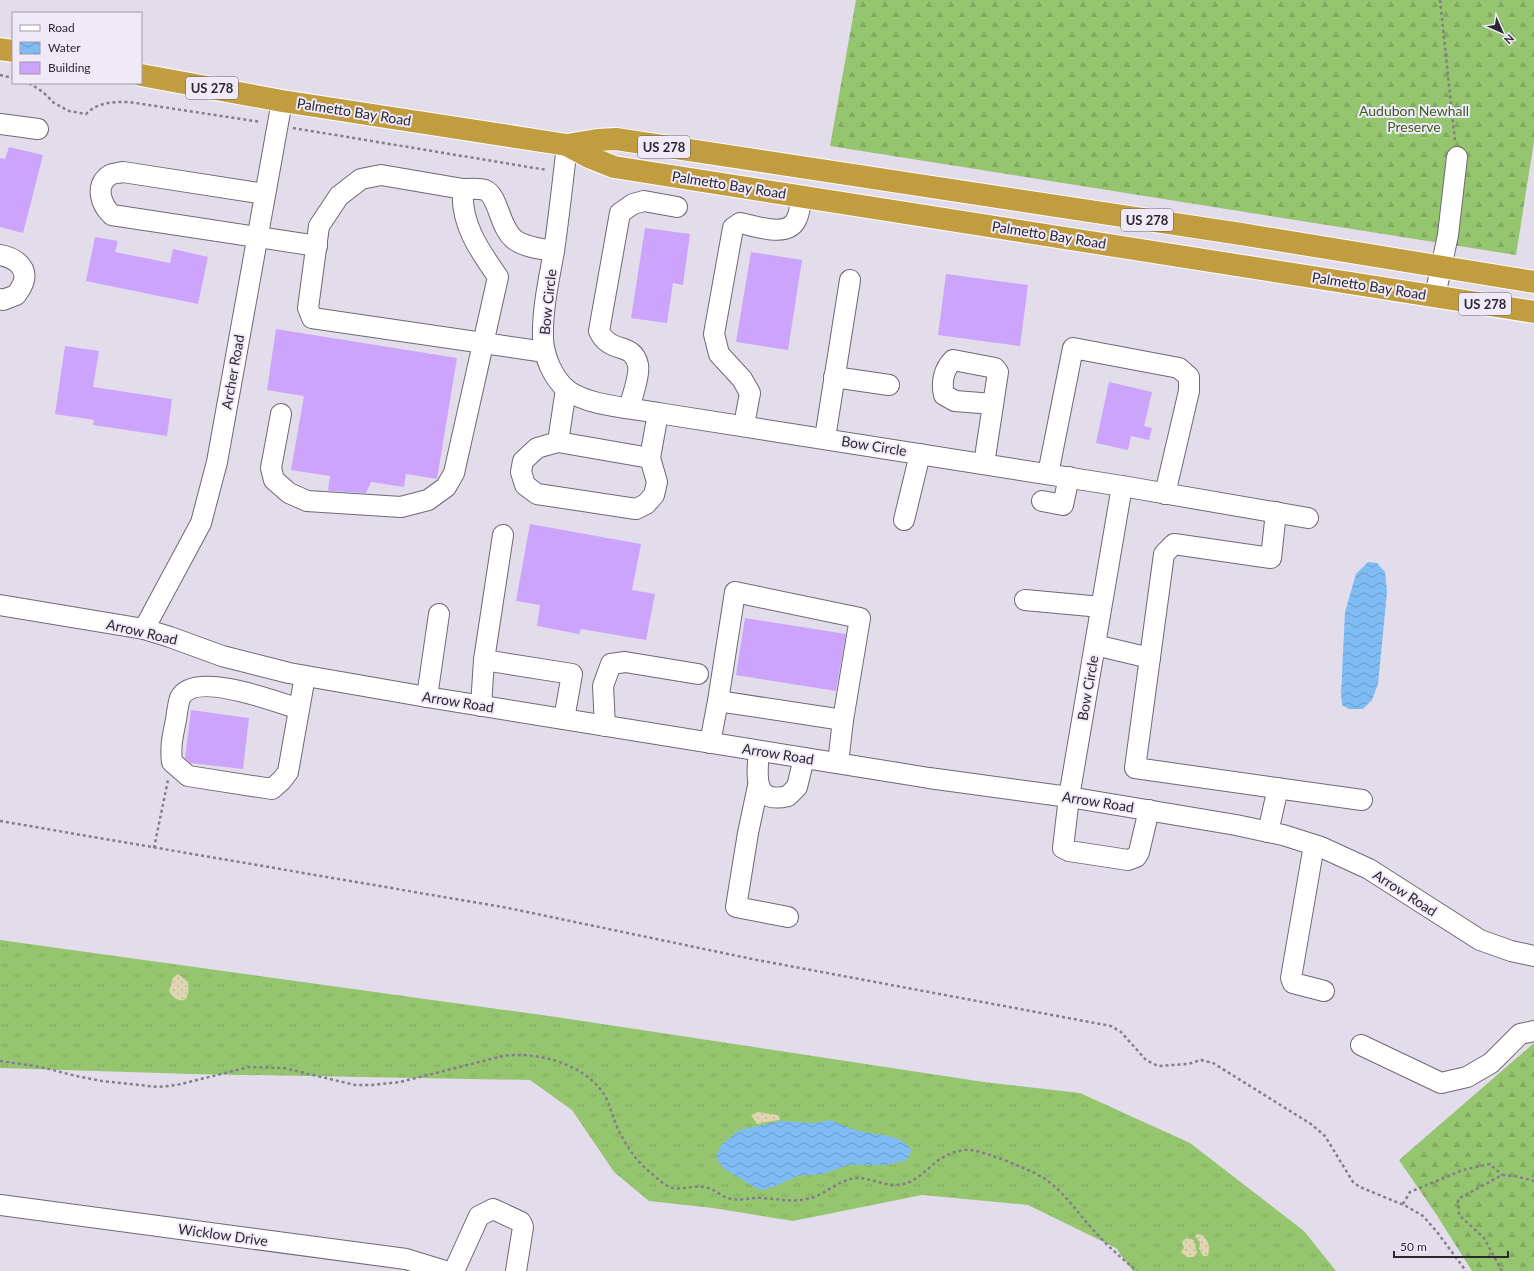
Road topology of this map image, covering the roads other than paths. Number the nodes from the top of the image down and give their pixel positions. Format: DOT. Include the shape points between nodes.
graph roads {
  1 [pos="0,49"];
  2 [pos="12,51"];
  3 [pos="142,75"];
  4 [pos="282,102"];
  5 [pos="0,124"];
  6 [pos="38,129"];
  7 [pos="568,145"];
  8 [pos="1457,157"];
  9 [pos="463,189"];
  10 [pos="265,194"];
  11 [pos="802,196"];
  12 [pos="678,207"];
  13 [pos="258,237"];
  14 [pos="317,246"];
  15 [pos="554,251"];
  16 [pos="0,255"];
  17 [pos="1442,267"];
  18 [pos="850,280"];
  19 [pos="1534,282"];
  20 [pos="1435,296"];
  21 [pos="0,299"];
  22 [pos="1534,312"];
  23 [pos="484,344"];
  24 [pos="545,352"];
  25 [pos="834,377"];
  26 [pos="889,385"];
  27 [pos="566,389"];
  28 [pos="993,404"];
  29 [pos="629,408"];
  30 [pos="658,413"];
  31 [pos="281,414"];
  32 [pos="744,425"];
  33 [pos="825,438"];
  34 [pos="558,442"];
  35 [pos="920,454"];
  36 [pos="650,458"];
  37 [pos="984,464"];
  38 [pos="1048,474"];
  39 [pos="1069,477"];
  40 [pos="1122,486"];
  41 [pos="1165,494"];
  42 [pos="1042,501"];
  43 [pos="1276,512"];
  44 [pos="1308,518"];
  45 [pos="904,520"];
  46 [pos="503,535"];
  47 [pos="1026,600"];
  48 [pos="0,605"];
  49 [pos="1101,607"];
  50 [pos="439,614"];
  51 [pos="144,630"];
  52 [pos="1095,645"];
  53 [pos="1150,658"];
  54 [pos="237,660"];
  55 [pos="484,660"];
  56 [pos="698,674"];
  57 [pos="305,676"];
  58 [pos="230,689"];
  59 [pos="427,697"];
  60 [pos="718,702"];
  61 [pos="480,706"];
  62 [pos="299,709"];
  63 [pos="564,719"];
  64 [pos="843,720"];
  65 [pos="605,726"];
  66 [pos="710,743"];
  67 [pos="759,750"];
  68 [pos="804,758"];
  69 [pos="838,763"];
  70 [pos="758,786"];
  71 [pos="1278,788"];
  72 [pos="1069,797"];
  73 [pos="1362,800"];
  74 [pos="1149,810"];
  75 [pos="1268,832"];
  76 [pos="1314,845"];
  77 [pos="788,917"];
  78 [pos="1534,956"];
  79 [pos="1324,992"];
  80 [pos="1534,1030"];
  81 [pos="1361,1045"];
  82 [pos="0,1205"];
  83 [pos="445,1271"];
  84 [pos="454,1271"];
  85 [pos="516,1271"];
  1 -- 2 [label="highway"];
  3 -- 4 [label="highway, Palmetto Bay Road / US 278"];
  4 -- 7 [label="highway, Palmetto Bay Road / US 278"];
  4 -- 10 [label="street, Archer Road"];
  5 -- 6 [label="street"];
  7 -- 11 [label="highway, Palmetto Bay Road / US 278" via="614,167"];
  7 -- 15 [label="street, Bow Circle"];
  7 -- 17 [label="highway, Palmetto Bay Road / US 278" via="616,139"];
  8 -- 17 [label="street"];
  9 -- 14 [label="street" via="381,175 361,179 339,196 319,226"];
  9 -- 15 [label="street" via="485,190 492,196 502,222 515,240"];
  9 -- 23 [label="street" via="462,203 469,232 498,277"];
  10 -- 13 [label="street, Archer Road"];
  10 -- 13 [label="street" via="123,172 111,174 102,184 100,197 105,209 112,215"];
  11 -- 20 [label="highway, Palmetto Bay Road / US 278"];
  11 -- 32 [label="street" via="798,216 788,229 779,230 740,223 733,228 714,334 719,354 742,379 750,393"];
  12 -- 29 [label="street" via="644,201 633,204 620,213 599,331 602,339 634,355 638,366"];
  13 -- 14 [label="street"];
  13 -- 51 [label="street, Archer Road" via="205,513 196,536"];
  14 -- 23 [label="street" via="308,308 312,318"];
  15 -- 24 [label="street, Bow Circle" via="544,327"];
  16 -- 21 [label="street" via="7,256 24,269 24,280 16,295"];
  17 -- 19 [label="highway, Palmetto Bay Road / US 278"];
  17 -- 20 [label="street"];
  18 -- 25 [label="street"];
  20 -- 22 [label="highway, Palmetto Bay Road / US 278"];
  23 -- 24 [label="street"];
  23 -- 31 [label="street" via="454,473 446,487 428,500 401,507 307,501 288,493 274,480 271,468"];
  24 -- 27 [label="street, Bow Circle" via="553,372"];
  25 -- 26 [label="street"];
  25 -- 33 [label="street"];
  27 -- 29 [label="street, Bow Circle" via="587,400"];
  27 -- 34 [label="street"];
  28 -- 37 [label="street"];
  29 -- 30 [label="street, Bow Circle"];
  30 -- 32 [label="street, Bow Circle"];
  30 -- 36 [label="street"];
  32 -- 33 [label="street, Bow Circle"];
  33 -- 35 [label="street, Bow Circle"];
  34 -- 36 [label="street"];
  34 -- 36 [label="street" via="537,448 523,461 521,472 525,486 537,494 636,509 646,504 654,495 657,482"];
  35 -- 37 [label="street, Bow Circle"];
  35 -- 45 [label="street"];
  37 -- 38 [label="street, Bow Circle"];
  38 -- 39 [label="street, Bow Circle"];
  38 -- 41 [label="street" via="1073,348 1179,368 1189,377 1189,391"];
  39 -- 40 [label="street, Bow Circle"];
  39 -- 42 [label="street" via="1063,505"];
  40 -- 41 [label="street"];
  40 -- 49 [label="street, Bow Circle"];
  41 -- 43 [label="street"];
  43 -- 44 [label="street"];
  43 -- 53 [label="street" via="1271,558 1174,544 1164,554"];
  46 -- 55 [label="street"];
  47 -- 49 [label="street"];
  48 -- 51 [label="street, Arrow Road"];
  49 -- 52 [label="street, Bow Circle"];
  50 -- 59 [label="street"];
  51 -- 54 [label="street, Arrow Road"];
  52 -- 53 [label="street"];
  52 -- 72 [label="street, Bow Circle"];
  53 -- 71 [label="street" via="1135,768"];
  54 -- 57 [label="street, Arrow Road"];
  54 -- 58 [label="street"];
  55 -- 61 [label="street"];
  55 -- 63 [label="street" via="572,674"];
  56 -- 65 [label="street" via="625,662 611,664 603,686"];
  57 -- 59 [label="street, Arrow Road"];
  57 -- 62 [label="street"];
  58 -- 62 [label="street"];
  58 -- 62 [label="street" via="202,686 189,690 181,698 170,749 172,762 188,776 272,789 288,772"];
  59 -- 61 [label="street, Arrow Road"];
  60 -- 64 [label="street"];
  60 -- 64 [label="street" via="735,592 860,618"];
  60 -- 66 [label="street"];
  61 -- 63 [label="street, Arrow Road"];
  63 -- 65 [label="street, Arrow Road"];
  64 -- 69 [label="street"];
  65 -- 66 [label="street, Arrow Road"];
  66 -- 67 [label="street, Arrow Road"];
  67 -- 68 [label="street, Arrow Road"];
  67 -- 70 [label="street"];
  68 -- 69 [label="street, Arrow Road"];
  68 -- 70 [label="street" via="797,787 788,796 772,798"];
  69 -- 72 [label="street, Arrow Road"];
  70 -- 77 [label="street" via="736,906"];
  71 -- 73 [label="street"];
  71 -- 75 [label="street"];
  72 -- 74 [label="street, Arrow Road"];
  72 -- 74 [label="street, Bow Circle" via="1063,848 1069,851 1128,860 1136,857"];
  74 -- 75 [label="street, Arrow Road"];
  75 -- 76 [label="street, Arrow Road"];
  76 -- 78 [label="street, Arrow Road" via="1369,869 1480,940"];
  76 -- 79 [label="street" via="1291,978 1293,982"];
  80 -- 81 [label="street" via="1520,1034 1491,1063 1468,1077 1441,1083"];
  82 -- 83 [label="street, Wicklow Drive" via="406,1259"];
  84 -- 85 [label="street" via="479,1216 493,1208 521,1222 523,1227"];
}
